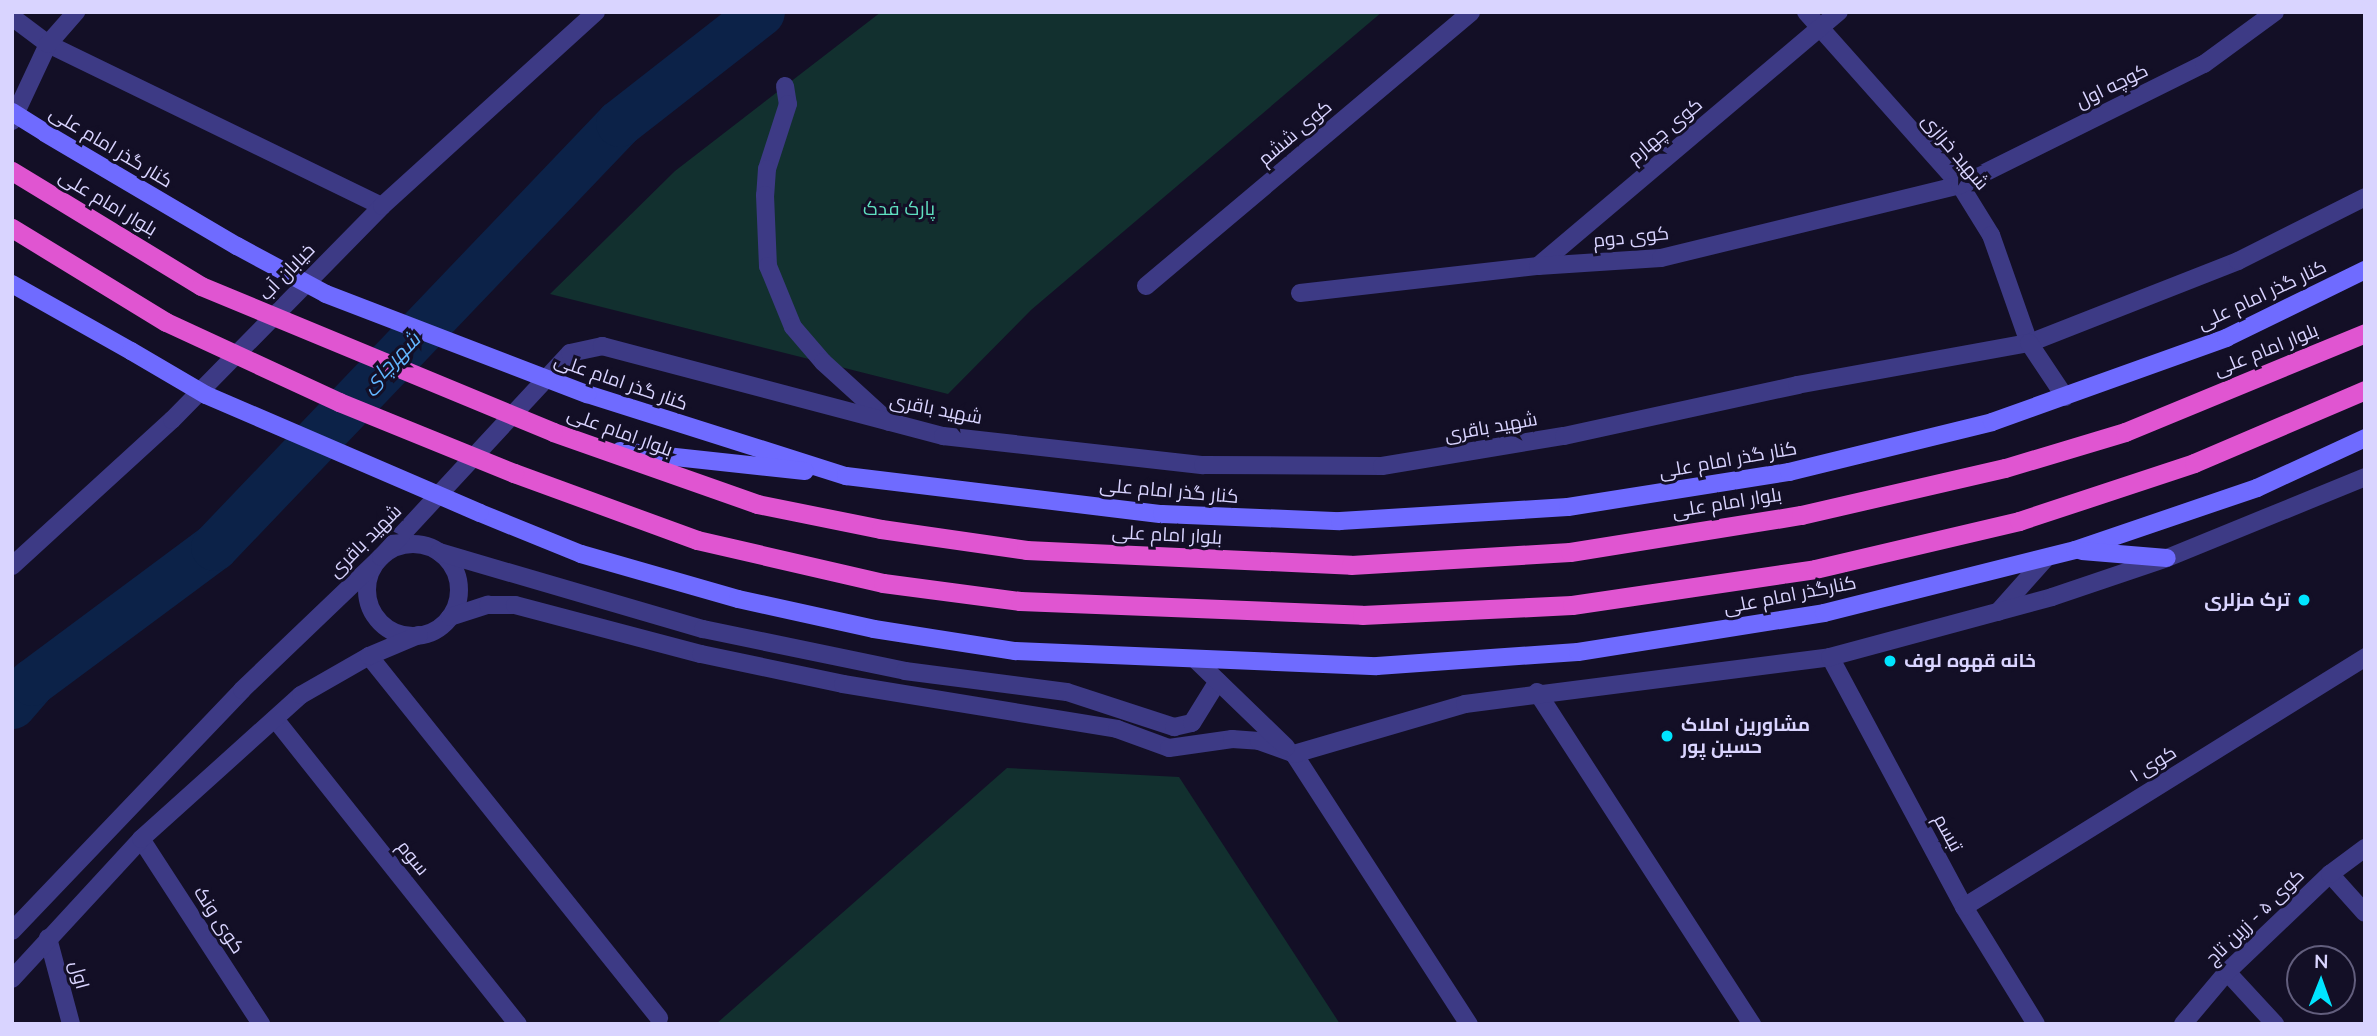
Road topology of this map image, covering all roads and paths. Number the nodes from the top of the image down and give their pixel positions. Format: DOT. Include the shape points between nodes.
graph roads {
  1 [pos="76,12"];
  2 [pos="596,12"];
  3 [pos="1471,12"];
  4 [pos="1806,12"];
  5 [pos="1839,12"];
  6 [pos="2275,12"];
  7 [pos="12,18"];
  8 [pos="1819,28"];
  9 [pos="48,44"];
  10 [pos="785,86"];
  11 [pos="12,112"];
  12 [pos="12,121"];
  13 [pos="16,174"];
  14 [pos="1960,185"];
  15 [pos="2365,197"];
  16 [pos="382,206"];
  17 [pos="12,228"];
  18 [pos="1538,266"];
  19 [pos="2365,270"];
  20 [pos="12,284"];
  21 [pos="1146,286"];
  22 [pos="1300,293"];
  23 [pos="2365,333"];
  24 [pos="2029,344"];
  25 [pos="2365,390"];
  26 [pos="2065,397"];
  27 [pos="889,422"];
  28 [pos="2365,438"];
  29 [pos="597,449"];
  30 [pos="846,476"];
  31 [pos="2365,477"];
  32 [pos="2075,550"];
  33 [pos="439,552"];
  34 [pos="381,557"];
  35 [pos="2167,558"];
  36 [pos="2045,559"];
  37 [pos="12,566"];
  38 [pos="1998,612"];
  39 [pos="450,617"];
  40 [pos="419,635"];
  41 [pos="369,656"];
  42 [pos="1830,657"];
  43 [pos="2365,657"];
  44 [pos="1197,661"];
  45 [pos="1218,681"];
  46 [pos="1537,692"];
  47 [pos="275,719"];
  48 [pos="1294,754"];
  49 [pos="141,839"];
  50 [pos="2365,848"];
  51 [pos="2330,874"];
  52 [pos="1964,907"];
  53 [pos="2365,913"];
  54 [pos="12,931"];
  55 [pos="48,938"];
  56 [pos="2227,972"];
  57 [pos="12,979"];
  58 [pos="659,1018"];
  59 [pos="71,1024"];
  60 [pos="261,1024"];
  61 [pos="518,1024"];
  62 [pos="1469,1024"];
  63 [pos="1752,1024"];
  64 [pos="2036,1024"];
  65 [pos="2183,1024"];
  66 [pos="2275,1024"];
  1 -- 9 [label="street"];
  2 -- 16 [label="street, خیابان آب"];
  3 -- 21 [label="street, کوی ششم"];
  4 -- 8 [label="street, شهید خرازی"];
  5 -- 8 [label="street, کوی چهارم"];
  6 -- 14 [label="street, کوچه اول" via="2204,64"];
  7 -- 9 [label="street"];
  8 -- 14 [label="street, شهید خرازی"];
  8 -- 18 [label="street, کوی چهارم"];
  9 -- 12 [label="street"];
  9 -- 16 [label="street"];
  10 -- 27 [label="street" via="788,104 767,169 768,266 793,327 831,370"];
  11 -- 30 [label="main road, کنار گذر امام علی, bridge" via="326,294 587,394"];
  13 -- 29 [label="highway, بلوار امام علی, bridge" via="201,286"];
  14 -- 18 [label="street, کوی دوم" via="1661,258"];
  14 -- 24 [label="street, شهید خرازی" via="1991,235"];
  15 -- 24 [label="street, شهید باقری" via="2238,261"];
  16 -- 37 [label="street, خیابان آب" via="172,420"];
  17 -- 25 [label="highway, bridge" via="166,322 340,402 514,473 697,540 883,583 1020,601 1362,615 1572,605 1815,569 2019,521 2194,463"];
  18 -- 22 [label="street, کوی دوم"];
  19 -- 26 [label="main road, کنار گذر امام علی" via="2226,338"];
  20 -- 44 [label="main road, bridge" via="206,395 581,554 737,599 874,629 1015,651"];
  23 -- 29 [label="highway, بلوار امام علی" via="2125,432 2005,468 1801,515 1570,552 1351,565 1026,550 881,529 757,504"];
  24 -- 26 [label="street"];
  24 -- 27 [label="street, شهید باقری" via="1797,385 1564,436 1382,466 1203,465 943,436"];
  26 -- 30 [label="main road, کنار گذر امام علی" via="1992,422 1789,472 1568,507 1340,522 1163,514"];
  27 -- 34 [label="street, شهید باقری" via="602,346 570,354"];
  28 -- 32 [label="main road, کنارگذر امام علی" via="2257,488"];
  29 -- 30 [label="main road"];
  31 -- 35 [label="street"];
  32 -- 35 [label="main road"];
  32 -- 36 [label="main road, کنارگذر امام علی"];
  33 -- 34 [label="street" via="409,544"];
  33 -- 39 [label="street" via="450,562 458,582 457,604"];
  33 -- 45 [label="street" via="703,629 905,671 1067,692 1174,727 1197,718"];
  34 -- 40 [label="street" via="367,585 372,611 392,631"];
  34 -- 54 [label="street, شهید باقری" via="242,690"];
  35 -- 38 [label="street"];
  36 -- 38 [label="street"];
  36 -- 44 [label="main road, کنارگذر امام علی" via="1824,613 1578,652 1377,666"];
  38 -- 42 [label="street"];
  39 -- 40 [label="street"];
  39 -- 48 [label="street" via="488,605 515,605 701,654 843,684 1117,729 1168,748 1232,739 1259,741"];
  40 -- 41 [label="street"];
  41 -- 47 [label="street" via="301,695"];
  41 -- 58 [label="street"];
  42 -- 46 [label="street"];
  42 -- 52 [label="street, تبسم"];
  43 -- 52 [label="street, کوی ۱"];
  44 -- 45 [label="street"];
  45 -- 48 [label="street"];
  46 -- 48 [label="street" via="1465,704"];
  46 -- 63 [label="street"];
  47 -- 49 [label="street"];
  47 -- 61 [label="street, سوم"];
  48 -- 62 [label="street"];
  49 -- 55 [label="street"];
  49 -- 60 [label="street, کوی ونک"];
  50 -- 51 [label="street, کوی ۵ - زرین تاج"];
  51 -- 53 [label="street"];
  51 -- 56 [label="street, کوی ۵ - زرین تاج"];
  52 -- 64 [label="street, تبسم"];
  55 -- 57 [label="street"];
  55 -- 59 [label="street, اول"];
  56 -- 65 [label="street, کوی ۵ - زرین تاج"];
  56 -- 66 [label="street"];
}
